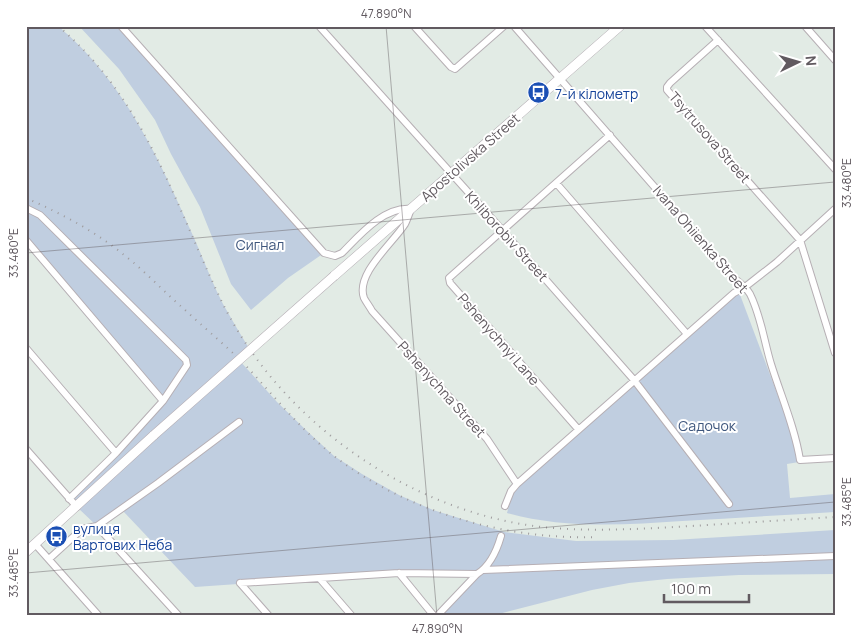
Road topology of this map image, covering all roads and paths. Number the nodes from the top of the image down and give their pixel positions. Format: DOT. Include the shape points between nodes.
graph roads {
  1 [pos="120,26"];
  2 [pos="319,26"];
  3 [pos="414,26"];
  4 [pos="504,26"];
  5 [pos="514,26"];
  6 [pos="620,26"];
  7 [pos="706,26"];
  8 [pos="804,26"];
  9 [pos="718,40"];
  10 [pos="835,60"];
  11 [pos="561,78"];
  12 [pos="610,136"];
  13 [pos="835,169"];
  14 [pos="451,174"];
  15 [pos="557,184"];
  16 [pos="26,208"];
  17 [pos="411,209"];
  18 [pos="835,209"];
  19 [pos="503,231"];
  20 [pos="26,240"];
  21 [pos="800,240"];
  22 [pos="746,287"];
  23 [pos="687,334"];
  24 [pos="26,348"];
  25 [pos="835,353"];
  26 [pos="634,380"];
  27 [pos="163,401"];
  28 [pos="239,422"];
  29 [pos="578,429"];
  30 [pos="26,449"];
  31 [pos="116,452"];
  32 [pos="835,458"];
  33 [pos="517,484"];
  34 [pos="69,499"];
  35 [pos="729,504"];
  36 [pos="506,506"];
  37 [pos="77,507"];
  38 [pos="94,526"];
  39 [pos="501,536"];
  40 [pos="32,547"];
  41 [pos="835,556"];
  42 [pos="49,558"];
  43 [pos="480,572"];
  44 [pos="399,573"];
  45 [pos="320,579"];
  46 [pos="99,616"];
  47 [pos="179,616"];
  48 [pos="269,616"];
  49 [pos="352,616"];
  50 [pos="435,616"];
  1 -- 17 [label="street" via="324,253 335,256 342,253 392,211"];
  2 -- 14 [label="street, Khliborobiv Street"];
  3 -- 4 [label="street" via="451,68"];
  5 -- 11 [label="street, Ivana Ohiienka Street"];
  6 -- 11 [label="street, Apostolivska Street"];
  7 -- 9 [label="street"];
  8 -- 10 [label="street"];
  9 -- 13 [label="street"];
  9 -- 21 [label="street, Tsytrusova Street" via="670,83 667,90"];
  11 -- 12 [label="street, Ivana Ohiienka Street"];
  11 -- 14 [label="street, Apostolivska Street"];
  12 -- 15 [label="street"];
  12 -- 22 [label="street, Ivana Ohiienka Street" via="734,278"];
  14 -- 17 [label="street, Apostolivska Street"];
  14 -- 19 [label="street, Khliborobiv Street"];
  15 -- 19 [label="street"];
  15 -- 23 [label="street"];
  16 -- 27 [label="street" via="40,215 186,360 187,364"];
  17 -- 33 [label="street, Pshenychna Street" via="405,223 366,276 364,298 372,311 487,439"];
  17 -- 37 [label="street, Apostolivska Street, bridge"];
  18 -- 21 [label="street"];
  19 -- 26 [label="street, Khliborobiv Street"];
  19 -- 29 [label="street, Pshenychnyi Lane" via="452,274 450,283"];
  20 -- 27 [label="street"];
  21 -- 22 [label="street"];
  21 -- 25 [label="street"];
  22 -- 23 [label="street" via="734,293"];
  22 -- 32 [label="street, Ivana Ohiienka Street" via="761,325 798,444 800,460"];
  23 -- 26 [label="street"];
  24 -- 31 [label="street"];
  26 -- 29 [label="street"];
  26 -- 35 [label="street, Khliborobiv Street"];
  27 -- 31 [label="street"];
  28 -- 38 [label="street"];
  29 -- 33 [label="street"];
  30 -- 34 [label="street"];
  31 -- 34 [label="street"];
  33 -- 36 [label="street"];
  34 -- 37 [label="street"];
  37 -- 40 [label="street, Apostolivska Street"];
  38 -- 42 [label="street" via="82,529"];
  38 -- 47 [label="street"];
  39 -- 43 [label="street" via="493,556"];
  40 -- 42 [label="street"];
  41 -- 43 [label="street"];
  42 -- 46 [label="street"];
  43 -- 44 [label="street"];
  43 -- 50 [label="street"];
  44 -- 45 [label="street"];
  44 -- 50 [label="street"];
  45 -- 48 [label="street" via="240,583"];
  45 -- 49 [label="street"];
}
